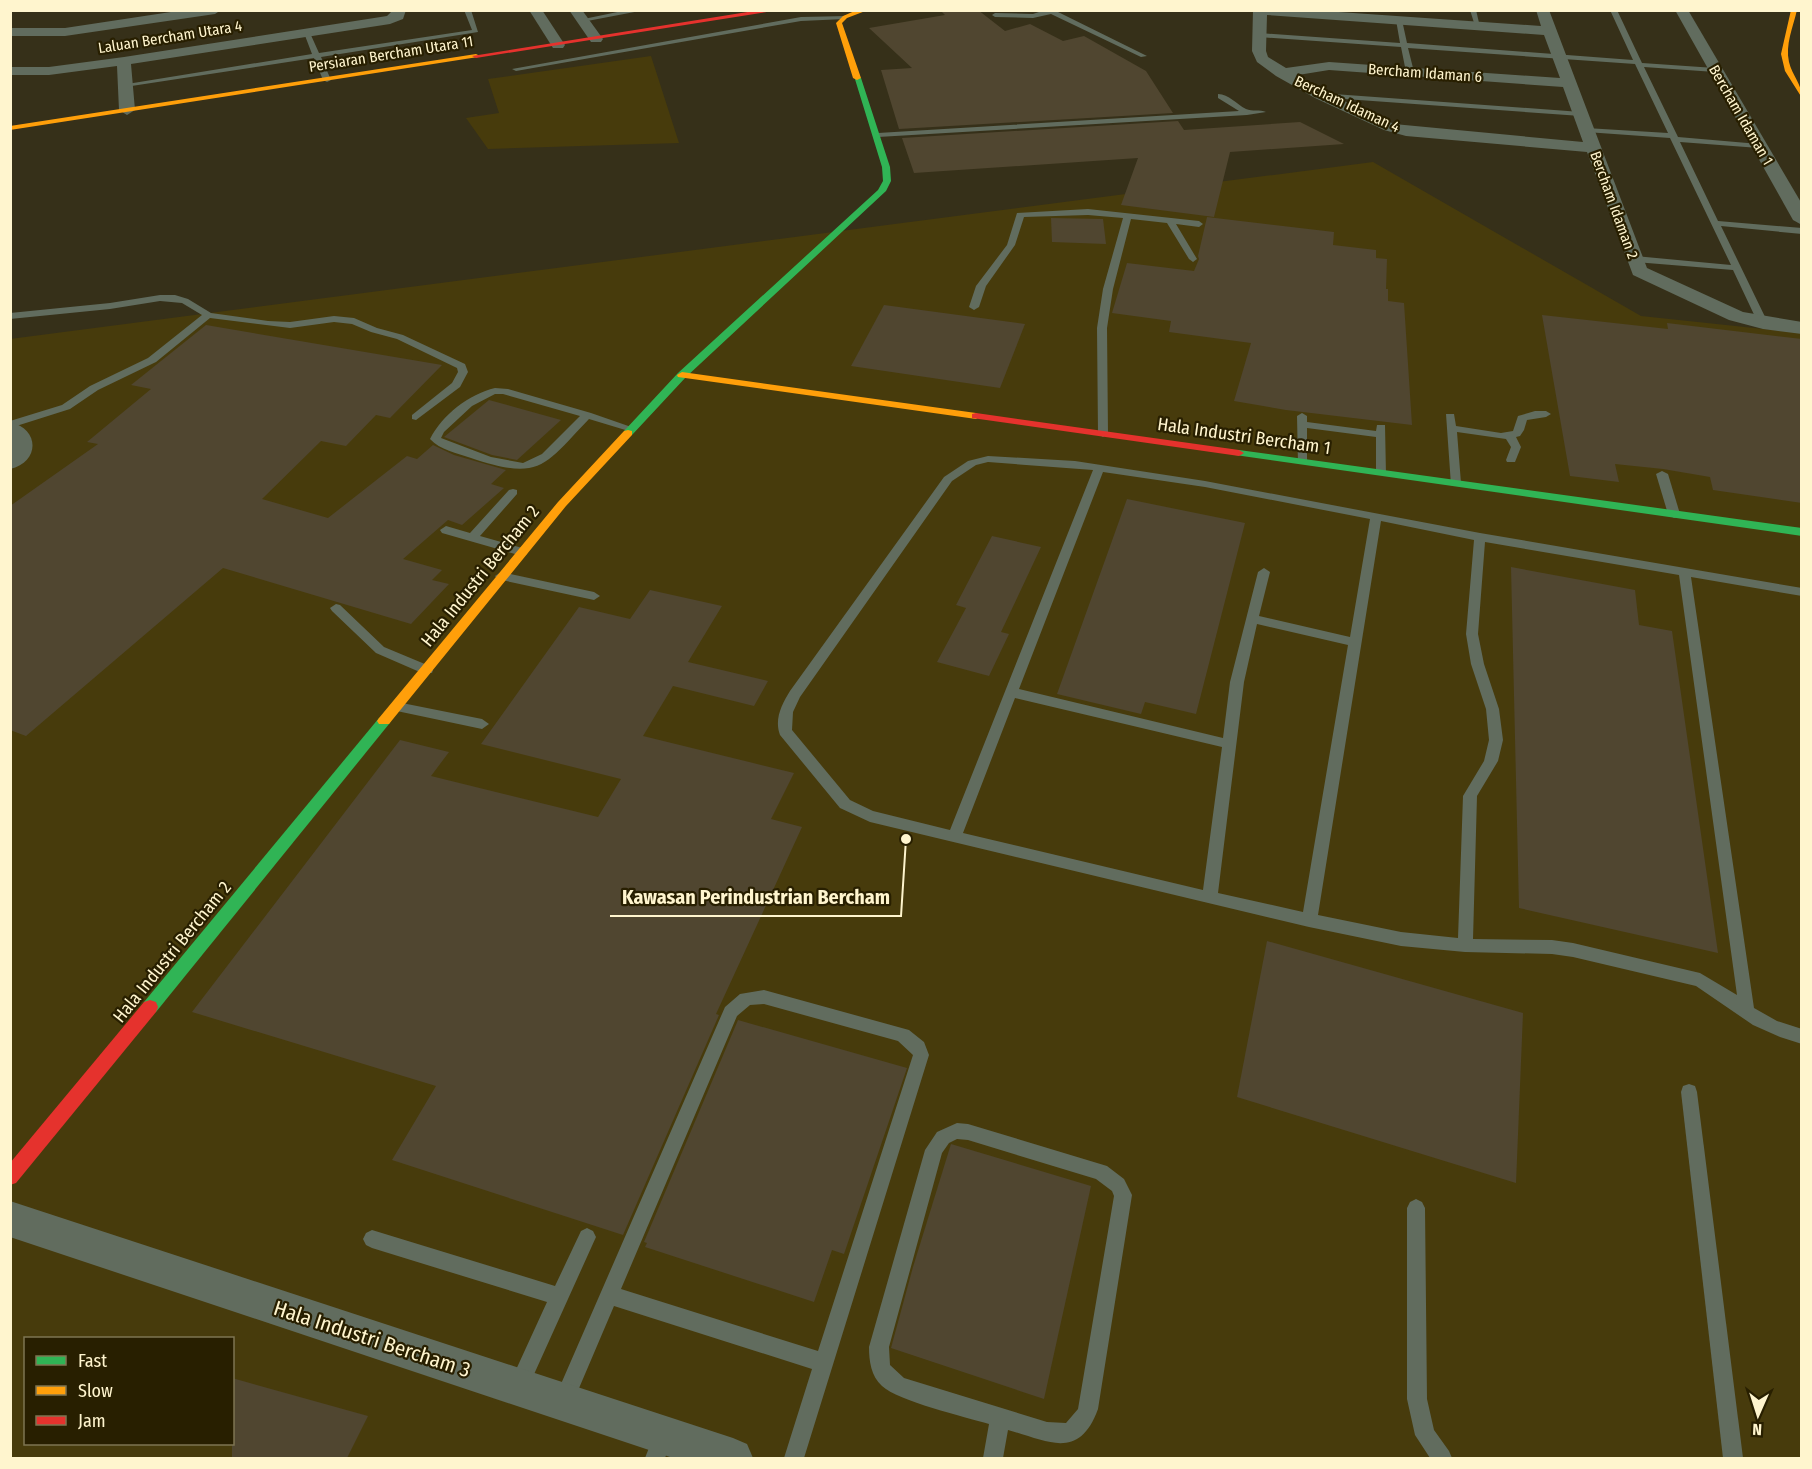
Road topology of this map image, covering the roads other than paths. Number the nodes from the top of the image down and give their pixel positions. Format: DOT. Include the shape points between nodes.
graph roads {
  1 [pos="147,10"];
  2 [pos="215,10"];
  3 [pos="400,10"];
  4 [pos="467,10"];
  5 [pos="535,10"];
  6 [pos="642,10"];
  7 [pos="777,10"];
  8 [pos="865,10"];
  9 [pos="1473,10"];
  10 [pos="1542,10"];
  11 [pos="1613,10"];
  12 [pos="1681,10"];
  13 [pos="1794,10"];
  14 [pos="1050,11"];
  15 [pos="1260,11"];
  16 [pos="1332,13"];
  17 [pos="722,14"];
  18 [pos="578,15"];
  19 [pos="995,15"];
  20 [pos="27,17"];
  21 [pos="845,17"];
  22 [pos="1403,17"];
  23 [pos="132,22"];
  24 [pos="1478,26"];
  25 [pos="10,30"];
  26 [pos="1549,31"];
  27 [pos="307,33"];
  28 [pos="1259,35"];
  29 [pos="596,39"];
  30 [pos="558,45"];
  31 [pos="1404,45"];
  32 [pos="317,56"];
  33 [pos="1143,56"];
  34 [pos="1559,56"];
  35 [pos="124,61"];
  36 [pos="1639,63"];
  37 [pos="516,69"];
  38 [pos="1715,70"];
  39 [pos="10,71"];
  40 [pos="1410,72"];
  41 [pos="1281,73"];
  42 [pos="327,80"];
  43 [pos="1569,83"];
  44 [pos="125,85"];
  45 [pos="1320,95"];
  46 [pos="1221,96"];
  47 [pos="1802,96"];
  48 [pos="127,110"];
  49 [pos="1262,112"];
  50 [pos="1247,113"];
  51 [pos="1583,122"];
  52 [pos="10,128"];
  53 [pos="878,135"];
  54 [pos="1674,138"];
  55 [pos="1759,146"];
  56 [pos="1593,148"];
  57 [pos="1128,215"];
  58 [pos="1169,220"];
  59 [pos="1802,220"];
  60 [pos="1715,223"];
  61 [pos="1199,224"];
  62 [pos="1802,231"];
  63 [pos="1193,259"];
  64 [pos="1635,259"];
  65 [pos="1737,268"];
  66 [pos="974,307"];
  67 [pos="208,315"];
  68 [pos="10,316"];
  69 [pos="1763,323"];
  70 [pos="1802,328"];
  71 [pos="682,375"];
  72 [pos="1546,414"];
  73 [pos="587,416"];
  74 [pos="416,417"];
  75 [pos="10,427"];
  76 [pos="632,429"];
  77 [pos="1103,434"];
  78 [pos="1510,436"];
  79 [pos="1512,460"];
  80 [pos="1302,462"];
  81 [pos="10,464"];
  82 [pos="1099,468"];
  83 [pos="1382,473"];
  84 [pos="1662,474"];
  85 [pos="1455,483"];
  86 [pos="513,492"];
  87 [pos="1674,514"];
  88 [pos="1376,516"];
  89 [pos="446,530"];
  90 [pos="1802,532"];
  91 [pos="1480,537"];
  92 [pos="472,538"];
  93 [pos="522,552"];
  94 [pos="1264,572"];
  95 [pos="1685,574"];
  96 [pos="501,576"];
  97 [pos="1802,592"];
  98 [pos="594,596"];
  99 [pos="336,608"];
  100 [pos="1252,619"];
  101 [pos="1354,642"];
  102 [pos="427,670"];
  103 [pos="1012,692"];
  104 [pos="397,707"];
  105 [pos="482,724"];
  106 [pos="1229,744"];
  107 [pos="955,836"];
  108 [pos="1210,898"];
  109 [pos="1309,921"];
  110 [pos="1464,945"];
  111 [pos="1747,1013"];
  112 [pos="1802,1037"];
  113 [pos="1689,1092"];
  114 [pos="10,1177"];
  115 [pos="1416,1208"];
  116 [pos="10,1219"];
  117 [pos="587,1237"];
  118 [pos="372,1239"];
  119 [pos="610,1295"];
  120 [pos="560,1297"];
  121 [pos="824,1363"];
  122 [pos="518,1387"];
  123 [pos="563,1402"];
  124 [pos="1000,1418"];
  125 [pos="659,1447"];
  126 [pos="734,1458"];
  127 [pos="794,1458"];
  128 [pos="993,1458"];
  129 [pos="1442,1458"];
  130 [pos="1733,1458"];
  1 -- 23 [label="street"];
  2 -- 23 [label="street"];
  3 -- 27 [label="street, Laluan Bercham Utara 4" via="390,20"];
  4 -- 32 [label="lane" via="476,32"];
  5 -- 30 [label="street"];
  6 -- 18 [label="lane"];
  7 -- 17 [label="street, Persiaran Bercham Utara 11"];
  8 -- 21 [label="street"];
  9 -- 24 [label="lane"];
  10 -- 26 [label="street, Bercham Idaman 2"];
  11 -- 36 [label="lane"];
  12 -- 38 [label="street, Bercham Idaman 1"];
  13 -- 47 [label="street" via="1782,52 1787,72"];
  14 -- 19 [label="lane" via="1033,16"];
  14 -- 33 [label="lane"];
  15 -- 16 [label="street"];
  15 -- 28 [label="street, Bercham Idaman 4"];
  16 -- 22 [label="street"];
  17 -- 29 [label="street, Persiaran Bercham Utara 11"];
  18 -- 29 [label="street"];
  20 -- 25 [label="street"];
  21 -- 37 [label="lane" via="801,19"];
  21 -- 53 [label="street, Hala Industri Bercham 2" via="839,23"];
  22 -- 24 [label="street"];
  22 -- 31 [label="lane"];
  23 -- 25 [label="street" via="65,32"];
  24 -- 26 [label="street"];
  26 -- 34 [label="street, Bercham Idaman 2"];
  27 -- 32 [label="lane"];
  27 -- 35 [label="street, Laluan Bercham Utara 4"];
  28 -- 31 [label="lane"];
  28 -- 41 [label="street, Bercham Idaman 4" via="1262,59"];
  29 -- 30 [label="street, Persiaran Bercham Utara 11"];
  30 -- 42 [label="street, Persiaran Bercham Utara 11"];
  31 -- 34 [label="lane"];
  31 -- 40 [label="lane"];
  32 -- 42 [label="lane"];
  32 -- 44 [label="lane"];
  34 -- 36 [label="lane"];
  34 -- 43 [label="street, Bercham Idaman 2"];
  35 -- 39 [label="street, Laluan Bercham Utara 4" via="49,71"];
  35 -- 44 [label="street"];
  36 -- 38 [label="lane"];
  36 -- 54 [label="lane"];
  38 -- 55 [label="street, Bercham Idaman 1"];
  40 -- 41 [label="street, Bercham Idaman 6" via="1322,66"];
  40 -- 43 [label="street, Bercham Idaman 6"];
  41 -- 45 [label="street, Bercham Idaman 4"];
  42 -- 48 [label="street, Persiaran Bercham Utara 11"];
  43 -- 51 [label="street, Bercham Idaman 2"];
  44 -- 48 [label="street"];
  45 -- 51 [label="lane"];
  45 -- 56 [label="street, Bercham Idaman 4" via="1401,131"];
  46 -- 50 [label="lane"];
  48 -- 52 [label="street, Persiaran Bercham Utara 11"];
  49 -- 50 [label="lane"];
  50 -- 53 [label="lane"];
  51 -- 54 [label="lane"];
  51 -- 56 [label="street, Bercham Idaman 2"];
  53 -- 71 [label="street, Hala Industri Bercham 2" via="888,181 882,191"];
  54 -- 55 [label="lane"];
  54 -- 60 [label="lane"];
  55 -- 59 [label="street, Bercham Idaman 1"];
  56 -- 64 [label="street, Bercham Idaman 2"];
  57 -- 58 [label="lane"];
  57 -- 66 [label="lane" via="1020,215 1011,245 981,286"];
  57 -- 77 [label="lane" via="1102,328"];
  58 -- 61 [label="lane"];
  58 -- 63 [label="lane"];
  60 -- 62 [label="lane"];
  60 -- 65 [label="lane"];
  64 -- 65 [label="lane"];
  64 -- 69 [label="street, Bercham Idaman 2" via="1639,271 1736,316"];
  65 -- 69 [label="lane"];
  67 -- 68 [label="lane" via="185,301 160,298"];
  67 -- 74 [label="lane" via="290,325 334,319 354,321 400,337 461,366 464,372 456,385"];
  67 -- 75 [label="lane" via="152,360 94,388 66,407"];
  69 -- 70 [label="street, Bercham Idaman 2"];
  71 -- 76 [label="street, Hala Industri Bercham 2"];
  71 -- 77 [label="street, Hala Industri Bercham 1"];
  72 -- 78 [label="lane" via="1522,418 1519,430"];
  73 -- 73 [label="lane" via="504,391 492,391 481,395 439,431 435,439 514,466 528,466 539,461"];
  73 -- 76 [label="lane"];
  75 -- 81 [label="street" via="23,446 21,454"];
  76 -- 93 [label="street, Hala Industri Bercham 2"];
  77 -- 80 [label="street, Hala Industri Bercham 1"];
  78 -- 79 [label="lane" via="1516,447"];
  78 -- 85 [label="lane" via="1450,422"];
  80 -- 83 [label="street, Hala Industri Bercham 1"];
  80 -- 83 [label="lane" via="1302,419 1381,430"];
  82 -- 88 [label="lane"];
  82 -- 103 [label="lane"];
  82 -- 107 [label="lane" via="988,459 957,471 787,707 786,731 845,804 870,816"];
  83 -- 85 [label="street, Hala Industri Bercham 1"];
  84 -- 87 [label="lane"];
  85 -- 87 [label="street, Hala Industri Bercham 1"];
  86 -- 92 [label="lane"];
  87 -- 90 [label="street, Hala Industri Bercham 1"];
  88 -- 91 [label="lane"];
  88 -- 101 [label="lane"];
  89 -- 92 [label="lane"];
  91 -- 95 [label="lane"];
  91 -- 110 [label="lane" via="1472,635 1495,720 1496,739 1491,760 1470,796"];
  92 -- 93 [label="lane"];
  93 -- 96 [label="street, Hala Industri Bercham 2"];
  94 -- 100 [label="lane"];
  95 -- 97 [label="lane"];
  95 -- 111 [label="lane"];
  96 -- 98 [label="lane"];
  96 -- 102 [label="street, Hala Industri Bercham 2"];
  99 -- 102 [label="lane" via="380,650"];
  100 -- 101 [label="lane"];
  100 -- 106 [label="lane" via="1237,682"];
  101 -- 109 [label="lane"];
  102 -- 104 [label="street, Hala Industri Bercham 2"];
  103 -- 106 [label="lane"];
  103 -- 107 [label="lane"];
  104 -- 105 [label="lane"];
  104 -- 114 [label="street, Hala Industri Bercham 2"];
  106 -- 108 [label="lane"];
  107 -- 108 [label="lane"];
  108 -- 109 [label="lane"];
  109 -- 110 [label="lane" via="1401,939"];
  110 -- 111 [label="lane" via="1573,950 1701,980"];
  111 -- 112 [label="lane" via="1773,1029"];
  113 -- 130 [label="lane"];
  115 -- 129 [label="lane" via="1417,1399 1425,1435"];
  116 -- 122 [label="street, Hala Industri Bercham 3"];
  117 -- 120 [label="lane"];
  118 -- 120 [label="lane"];
  119 -- 121 [label="lane"];
  119 -- 121 [label="lane" via="736,1004 754,996 764,997 903,1035 918,1047 920,1064"];
  119 -- 123 [label="lane"];
  120 -- 122 [label="lane"];
  121 -- 127 [label="lane"];
  122 -- 123 [label="street, Hala Industri Bercham 3"];
  123 -- 125 [label="street, Hala Industri Bercham 3"];
  124 -- 124 [label="lane" via="1063,1434 1084,1421 1123,1195 1118,1185 1101,1172 957,1131 947,1134 934,1150 878,1359 882,1371 900,1387"];
  124 -- 128 [label="lane"];
  125 -- 126 [label="street, Hala Industri Bercham 3"];
}
